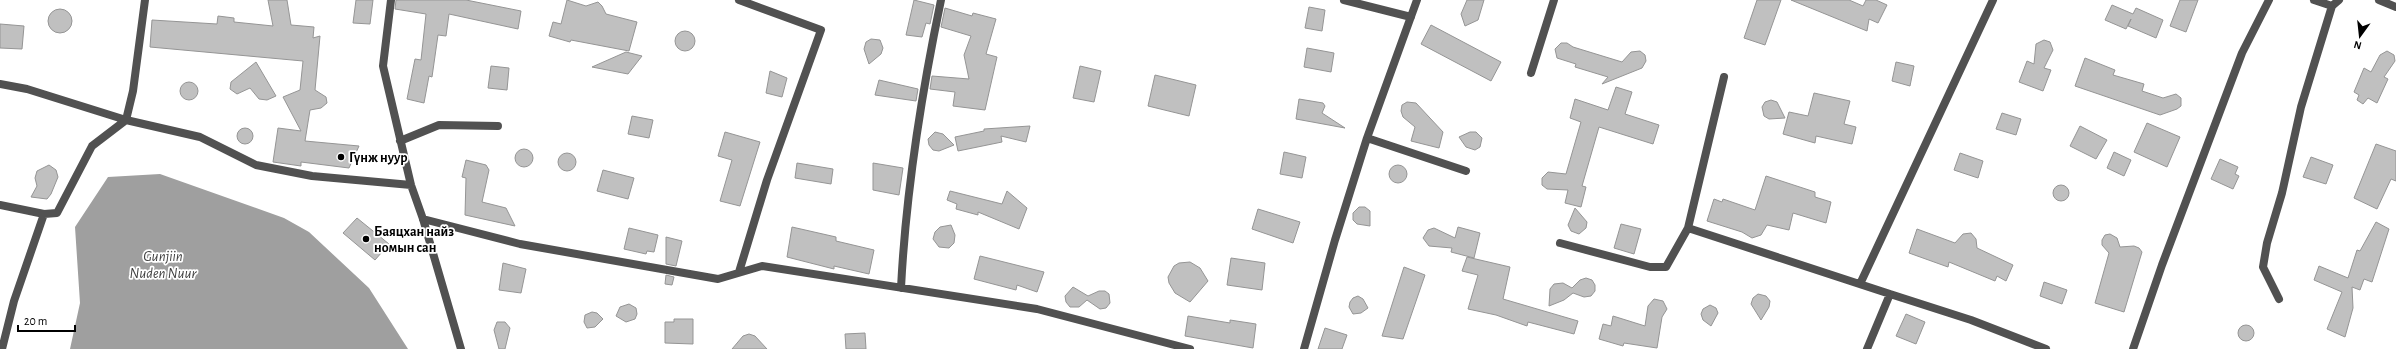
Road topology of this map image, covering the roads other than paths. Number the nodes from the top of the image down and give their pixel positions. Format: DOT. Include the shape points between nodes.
graph roads {
  1 [pos="146,0"];
  2 [pos="391,0"];
  3 [pos="739,0"];
  4 [pos="941,0"];
  5 [pos="1344,0"];
  6 [pos="1417,0"];
  7 [pos="1554,0"];
  8 [pos="1992,0"];
  9 [pos="2269,0"];
  10 [pos="2314,0"];
  11 [pos="2339,0"];
  12 [pos="2379,0"];
  13 [pos="2332,6"];
  14 [pos="2396,7"];
  15 [pos="1412,17"];
  16 [pos="1531,73"];
  17 [pos="1724,77"];
  18 [pos="0,84"];
  19 [pos="126,120"];
  20 [pos="498,126"];
  21 [pos="1367,138"];
  22 [pos="400,141"];
  23 [pos="1466,171"];
  24 [pos="411,185"];
  25 [pos="0,205"];
  26 [pos="44,214"];
  27 [pos="423,219"];
  28 [pos="1688,228"];
  29 [pos="1560,244"];
  30 [pos="739,272"];
  31 [pos="1860,284"];
  32 [pos="901,288"];
  33 [pos="1890,294"];
  34 [pos="2279,298"];
  35 [pos="2,349"];
  36 [pos="461,349"];
  37 [pos="1190,349"];
  38 [pos="1304,349"];
  39 [pos="1867,349"];
  40 [pos="2046,349"];
  41 [pos="2133,349"];
  1 -- 19 [label="street" via="133,91"];
  2 -- 22 [label="street" via="383,66"];
  3 -- 30 [label="street" via="820,30 767,180"];
  4 -- 32 [label="street" via="922,91 904,223"];
  5 -- 15 [label="street"];
  6 -- 15 [label="street"];
  7 -- 16 [label="street"];
  8 -- 31 [label="street"];
  9 -- 41 [label="street" via="2242,53"];
  10 -- 13 [label="street"];
  11 -- 13 [label="street"];
  12 -- 14 [label="street"];
  13 -- 34 [label="street" via="2301,106 2282,193 2267,243 2263,267"];
  15 -- 21 [label="street"];
  17 -- 28 [label="street"];
  18 -- 19 [label="street" via="27,89"];
  19 -- 24 [label="street" via="200,137 256,165 312,176"];
  19 -- 26 [label="street" via="92,146 57,213"];
  20 -- 22 [label="street" via="439,125"];
  21 -- 23 [label="street"];
  21 -- 38 [label="street"];
  22 -- 24 [label="street"];
  24 -- 27 [label="street"];
  25 -- 26 [label="street"];
  26 -- 35 [label="street" via="14,302"];
  27 -- 30 [label="street" via="520,244 718,278"];
  27 -- 36 [label="street"];
  28 -- 29 [label="street" via="1666,267 1650,267"];
  28 -- 31 [label="street"];
  30 -- 32 [label="street" via="762,266"];
  31 -- 33 [label="street"];
  32 -- 37 [label="street" via="1037,309"];
  33 -- 39 [label="street"];
  33 -- 40 [label="street" via="1971,320"];
}
